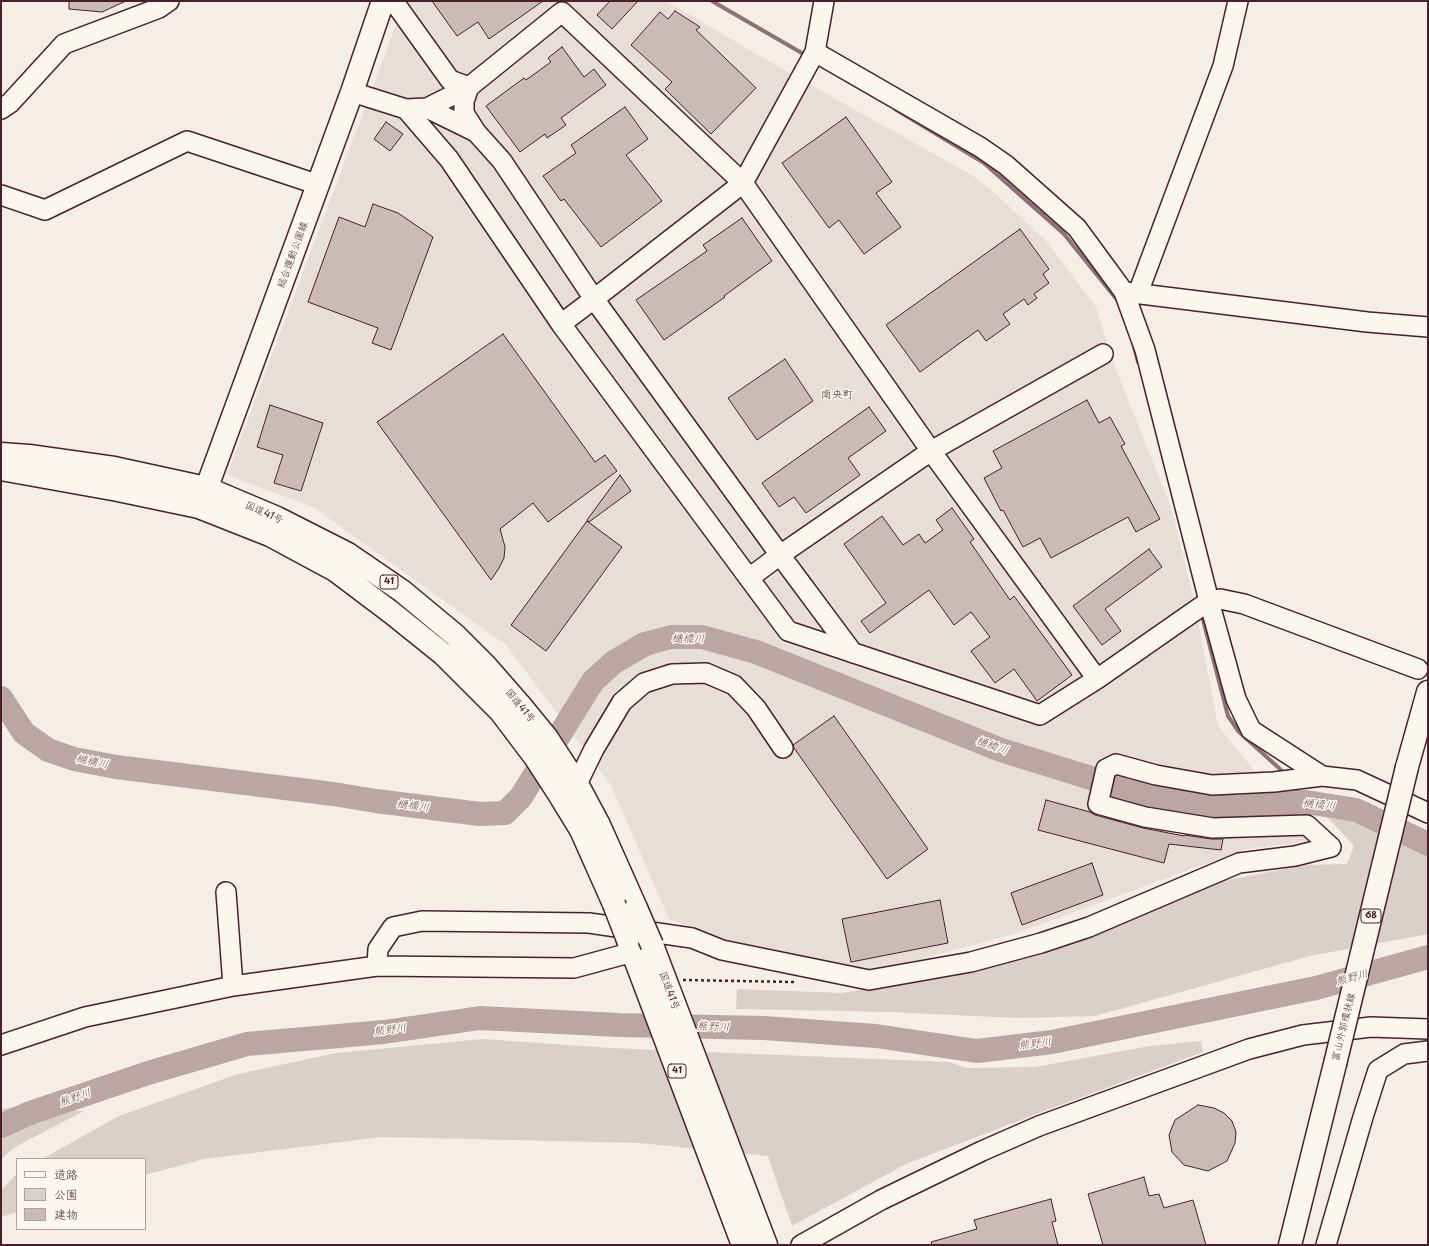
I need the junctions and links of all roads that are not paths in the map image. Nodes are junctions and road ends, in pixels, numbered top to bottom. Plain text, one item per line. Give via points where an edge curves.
1 (169, 1) edge
2 (383, 1) edge
3 (824, 1) edge
4 (1238, 1) edge
5 (815, 52) junction
6 (469, 87) junction
7 (352, 92) junction
8 (427, 108) junction
9 (1, 109) edge
10 (406, 110) junction
11 (476, 132) junction
12 (743, 183) junction
13 (318, 185) junction
14 (1, 195) edge
15 (1131, 293) junction
16 (594, 299) junction
17 (561, 324) junction
18 (1428, 327) edge
19 (1103, 354) dead end
20 (931, 451) junction
21 (1, 454) edge
22 (1, 469) edge
23 (203, 498) junction
24 (780, 555) junction
25 (749, 578) junction
26 (1209, 601) junction
27 (853, 653) junction
28 (1418, 669) dead end
29 (1097, 679) junction
30 (1428, 692) edge
31 (783, 748) dead end
32 (1322, 776) junction
33 (577, 784) junction
34 (1428, 813) edge
35 (226, 892) dead end
36 (638, 946) junction
37 (378, 966) junction
38 (233, 986) junction
39 (660, 986) junction
40 (1428, 1029) edge
41 (1, 1045) edge
42 (1428, 1051) edge
43 (743, 1245) edge
44 (766, 1245) edge
45 (801, 1245) edge
46 (1290, 1245) edge
47 (1326, 1245) edge

1 - 9 street via 159,8 64,44 10,103
2 - 6 street via 397,6 450,80
2 - 7 main road, 総合運動公園線
3 - 5 street
4 - 15 street via 1223,66
5 - 12 street
5 - 15 street via 980,147 1006,165 1077,228
6 - 8 street
6 - 11 street via 464,101 464,113
6 - 12 street via 562,12
7 - 10 street
7 - 13 main road, 総合運動公園線
8 - 10 street
8 - 11 street
10 - 17 street via 449,159
11 - 16 street via 502,161
12 - 16 street
12 - 20 street
13 - 14 street via 187,141 45,210
13 - 23 main road, 総合運動公園線
15 - 18 street
15 - 26 street
16 - 17 street
16 - 24 street
17 - 25 street
19 - 20 street
20 - 24 street
20 - 29 street
21 - 23 main road, 国道41号 / 41 via 114,468
22 - 23 main road, 国道41号 / 41 via 118,490
23 - 33 main road, 国道41号 / 41 via 277,518 348,554 402,591 485,664 547,738
23 - 36 main road, 国道41号 / 41, bridge via 335,570 443,654 501,712 535,757 580,830 614,904
24 - 25 street
24 - 27 street
25 - 27 street via 788,631
26 - 28 street via 1220,599 1244,604
26 - 29 street
26 - 32 street via 1236,699 1251,730
27 - 29 street via 1040,714
30 - 46 main road, 富山外郭環状線 / 68, bridge via 1407,767
31 - 33 street via 756,708 734,685 706,672 672,674 644,683 622,702
32 - 34 street via 1356,780
32 - 37 street via 1274,782 1212,785 1156,775 1116,764 1106,769 1098,804 1145,817 1213,828 1308,825 1330,847 1295,856 1239,864 1089,926 1041,943 971,962 869,980 722,950 692,938 589,923 422,921 393,927 378,949
33 - 36 main road, 国道41号 / 41, bridge via 599,825 636,908
35 - 38 street
36 - 37 street via 574,968
36 - 39 main road, 国道41号 / 41
37 - 38 street
38 - 41 street via 85,1017
39 - 43 main road, 国道41号 / 41 via 709,1157
39 - 44 main road, 国道41号 / 41
40 - 45 street via 1371,1027 1303,1035 1249,1049 1039,1126 882,1200
42 - 47 street via 1404,1054 1378,1070

